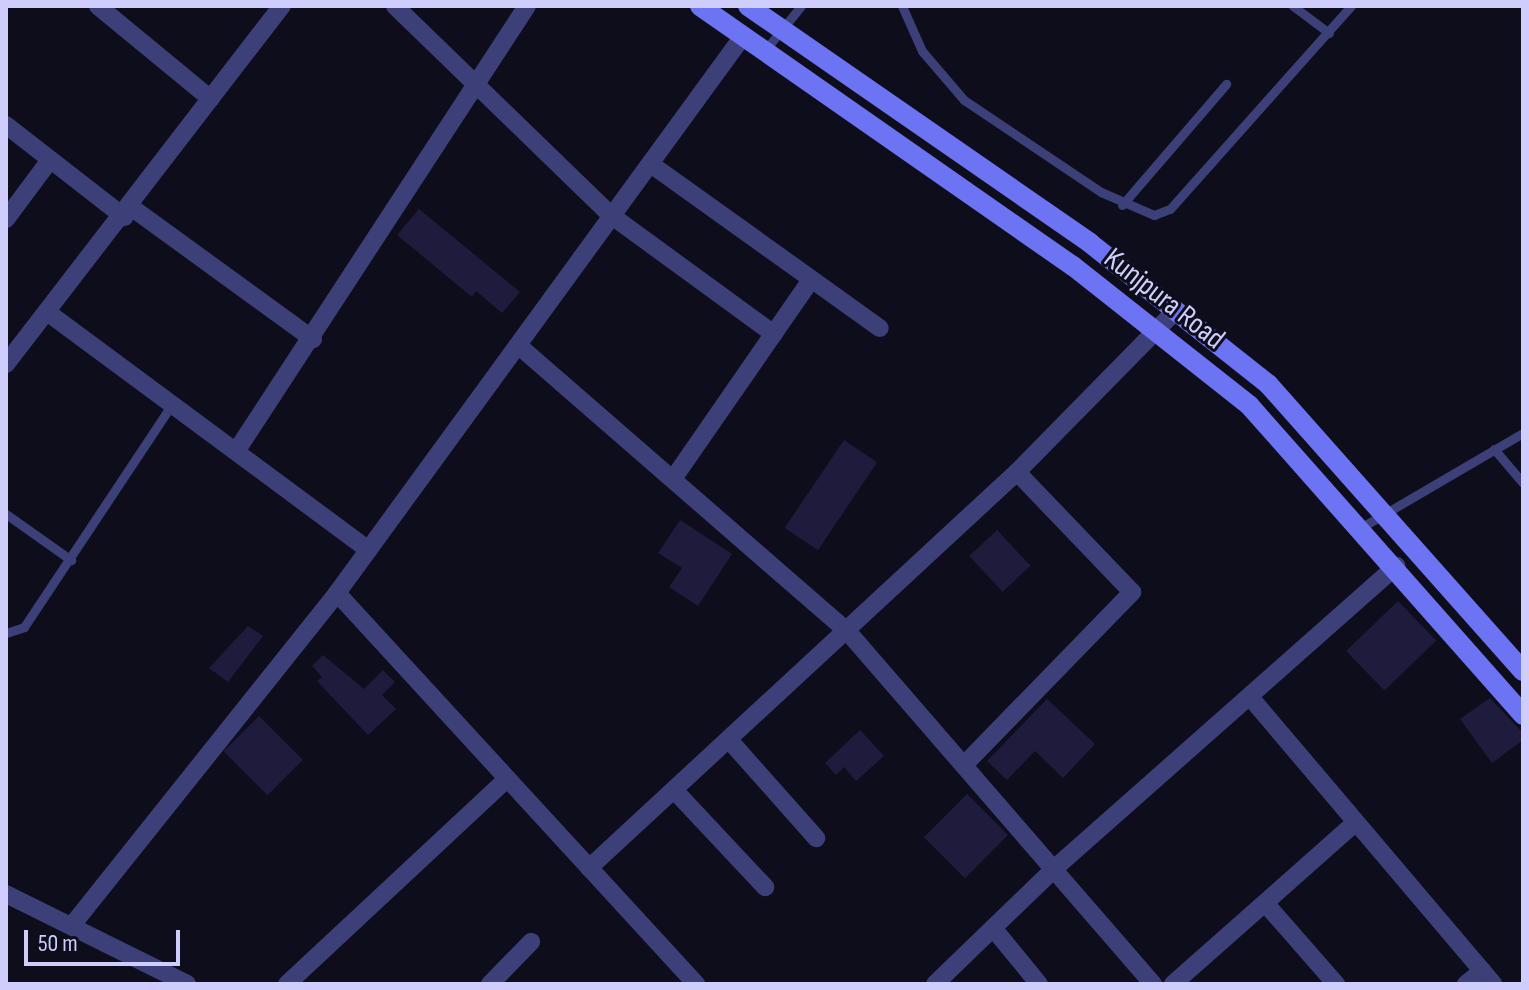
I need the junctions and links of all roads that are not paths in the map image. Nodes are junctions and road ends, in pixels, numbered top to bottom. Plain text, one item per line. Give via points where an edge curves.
1 (98, 6) edge
2 (282, 6) edge
3 (395, 6) edge
4 (527, 6) edge
5 (748, 6) edge
6 (801, 6) edge
7 (902, 6) edge
8 (1293, 6) edge
9 (1351, 6) edge
10 (705, 8) edge
11 (783, 28) junction
12 (1329, 33) junction
13 (743, 36) junction
14 (766, 49) junction
15 (1226, 84) dead end
16 (479, 86) junction
17 (211, 99) junction
18 (6, 125) edge
19 (50, 160) junction
20 (652, 165) junction
21 (1122, 205) junction
22 (128, 212) junction
23 (612, 216) junction
24 (6, 219) edge
25 (811, 280) junction
26 (1176, 310) junction
27 (47, 312) junction
28 (880, 328) dead end
29 (1158, 332) junction
30 (774, 334) junction
31 (313, 339) junction
32 (519, 346) junction
33 (6, 364) edge
34 (172, 404) junction
35 (1523, 433) edge
36 (1494, 449) junction
37 (237, 450) junction
38 (1017, 472) junction
39 (673, 479) junction
40 (1523, 483) edge
41 (1385, 510) junction
42 (6, 514) edge
43 (1362, 527) junction
44 (369, 550) junction
45 (71, 560) junction
46 (1396, 566) junction
47 (337, 593) junction
48 (848, 632) junction
49 (6, 633) edge
50 (1523, 671) edge
51 (1250, 697) junction
52 (1523, 715) edge
53 (730, 741) junction
54 (965, 764) junction
55 (507, 779) junction
56 (675, 791) junction
57 (1356, 822) junction
58 (816, 838) dead end
59 (589, 868) junction
60 (1055, 868) junction
61 (765, 887) dead end
62 (6, 894) edge
63 (1265, 903) junction
64 (73, 924) junction
65 (993, 928) junction
66 (531, 942) dead end
67 (1488, 977) edge
68 (187, 984) edge
69 (287, 984) edge
70 (490, 984) edge
71 (696, 984) edge
72 (935, 984) edge
73 (1039, 984) edge
74 (1153, 984) edge
75 (1173, 984) edge
76 (1336, 984) edge
77 (1466, 984) edge

1 - 17 street
2 - 17 street
3 - 16 street
4 - 16 street
5 - 11 street, Kunjpura Road
6 - 11 lane
7 - 21 lane via 941,80
8 - 12 lane
9 - 12 lane
10 - 13 street, Kunjpura Road
11 - 14 lane
11 - 26 street, Kunjpura Road
12 - 21 lane via 1170,209 1154,215
13 - 14 street, Kunjpura Road
13 - 20 street
14 - 29 street, Kunjpura Road
15 - 21 lane
16 - 23 street
16 - 31 street
17 - 22 street
18 - 19 street
19 - 22 street
19 - 24 street
20 - 23 street
20 - 25 street
22 - 27 street
22 - 31 street
23 - 30 street
23 - 32 street
25 - 28 street
25 - 30 street
26 - 29 street
26 - 41 street, Kunjpura Road via 1268,384
27 - 33 street
27 - 34 street
29 - 38 street
29 - 43 street, Kunjpura Road via 1249,405
30 - 39 street
31 - 37 street
32 - 39 street
32 - 44 street
34 - 37 street
34 - 45 lane
35 - 36 lane
36 - 40 lane
36 - 41 lane
37 - 44 street
38 - 48 street
38 - 54 street via 1132,592
39 - 48 street
41 - 43 lane
41 - 50 street, Kunjpura Road
42 - 45 lane
43 - 46 street, Kunjpura Road
44 - 47 street
45 - 49 lane via 24,627
46 - 51 street
46 - 52 street, Kunjpura Road
47 - 55 street
47 - 64 street
48 - 53 street
48 - 54 street
51 - 57 street
51 - 60 street
53 - 56 street
53 - 58 street
54 - 60 street
55 - 59 street
55 - 69 street
56 - 59 street
56 - 61 street
57 - 63 street
57 - 67 street
59 - 71 street
60 - 65 street
60 - 74 street
62 - 64 street
63 - 75 street
63 - 76 street
64 - 68 street
65 - 72 street
65 - 73 street
66 - 70 street
67 - 77 street

